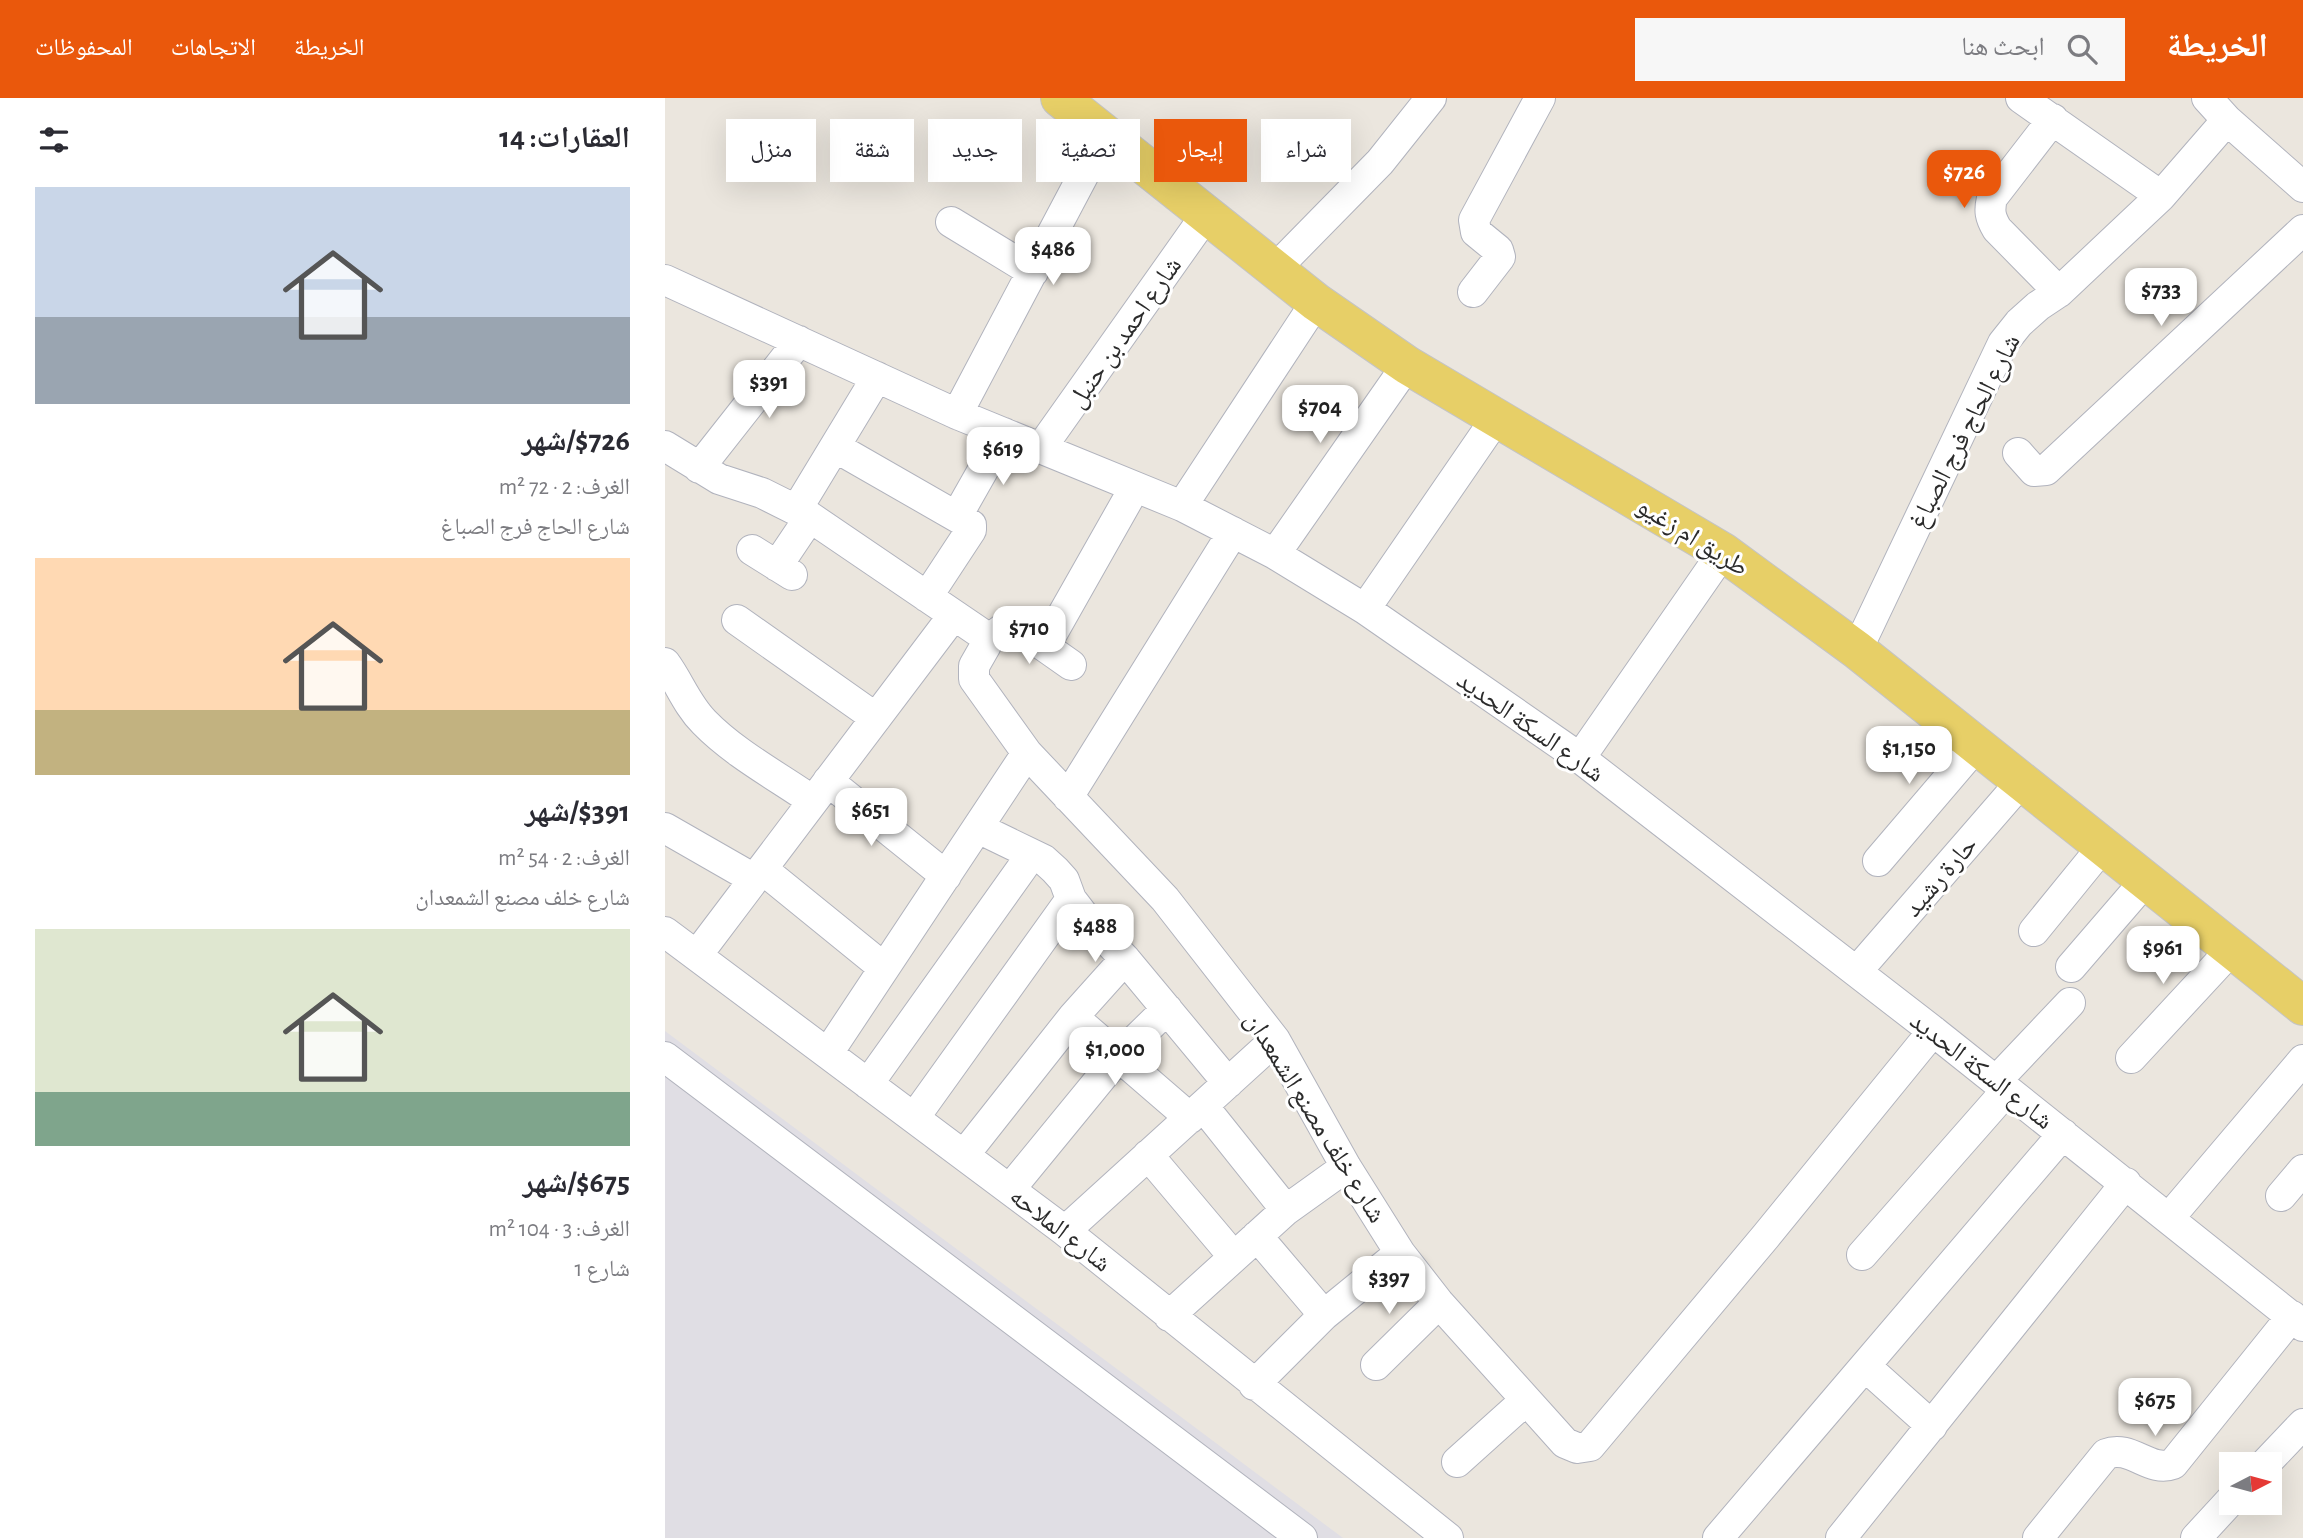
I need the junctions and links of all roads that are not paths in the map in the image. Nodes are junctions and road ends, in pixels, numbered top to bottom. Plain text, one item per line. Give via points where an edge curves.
1 (1060, 98) edge
2 (1431, 98) edge
3 (1540, 98) edge
4 (2021, 98) edge
5 (2207, 98) edge
6 (1084, 119) edge
7 (2053, 119) junction
8 (2227, 120) junction
9 (1140, 164) edge
10 (1080, 182) edge
11 (2303, 187) edge
12 (2161, 196) junction
13 (1206, 215) junction
14 (951, 222) dead end
15 (2303, 230) edge
16 (1275, 270) junction
17 (1033, 272) junction
18 (665, 280) edge
19 (1473, 292) dead end
20 (2059, 292) junction
21 (1316, 302) junction
22 (799, 341) junction
23 (1407, 365) junction
24 (877, 377) junction
25 (957, 414) junction
26 (1497, 416) junction
27 (1004, 433) junction
28 (665, 446) edge
29 (835, 447) junction
30 (1041, 448) junction
31 (2018, 453) dead end
32 (699, 468) junction
33 (1135, 487) junction
34 (1182, 506) junction
35 (803, 513) junction
36 (957, 516) junction
37 (1233, 532) junction
38 (1723, 552) junction
39 (1275, 554) junction
40 (774, 564) dead end
41 (927, 597) junction
42 (1365, 609) junction
43 (953, 615) junction
44 (737, 620) dead end
45 (986, 641) junction
46 (1045, 646) junction
47 (1857, 650) junction
48 (665, 663) edge
49 (1071, 665) dead end
50 (876, 718) junction
51 (1977, 745) junction
52 (1027, 752) junction
53 (1580, 758) junction
54 (2022, 781) junction
55 (820, 791) junction
56 (1068, 797) junction
57 (665, 828) edge
58 (978, 828) junction
59 (2104, 845) junction
60 (1032, 854) junction
61 (1878, 861) dead end
62 (758, 874) junction
63 (946, 876) junction
64 (2146, 880) junction
65 (1071, 899) junction
66 (2034, 931) dead end
67 (665, 932) edge
68 (2232, 949) junction
69 (697, 955) junction
70 (1125, 959) junction
71 (2071, 967) dead end
72 (884, 968) junction
73 (1857, 971) junction
74 (2070, 1003) dead end
75 (2303, 1006) edge
76 (1167, 1009) junction
77 (1073, 1017) junction
78 (1933, 1031) junction
79 (1275, 1040) junction
80 (828, 1054) junction
81 (1119, 1056) junction
82 (665, 1057) edge
83 (2131, 1058) dead end
84 (2303, 1060) edge
85 (1228, 1083) junction
86 (868, 1084) junction
87 (2002, 1085) junction
88 (1196, 1112) junction
89 (914, 1118) junction
90 (2063, 1134) junction
91 (964, 1154) junction
92 (1148, 1155) junction
93 (1346, 1167) junction
94 (2303, 1170) edge
95 (2126, 1184) junction
96 (1010, 1189) junction
97 (2281, 1196) dead end
98 (1286, 1210) junction
99 (2169, 1218) junction
100 (1065, 1231) junction
101 (1257, 1236) junction
102 (1400, 1253) junction
103 (1863, 1255) dead end
104 (1234, 1257) junction
105 (1439, 1303) junction
106 (1324, 1315) junction
107 (1169, 1316) junction
108 (2297, 1321) edge
109 (1376, 1365) dead end
110 (1865, 1366) junction
111 (1254, 1385) junction
112 (1526, 1399) junction
113 (2303, 1424) edge
114 (1932, 1426) junction
115 (2277, 1452) edge
116 (1457, 1462) dead end
117 (2219, 1513) edge
118 (1302, 1538) edge
119 (1447, 1538) edge
120 (1718, 1538) edge
121 (1841, 1538) edge
122 (2038, 1538) edge
123 (2196, 1538) edge

1 - 6 main road, طريق ام زغيو
2 - 16 street via 1380,162
3 - 19 street via 1474,219 1476,232 1500,257
4 - 7 street
5 - 8 street
7 - 12 street
7 - 20 street via 1992,198 1989,209 1997,229
8 - 11 street
8 - 12 street, شارع الحاج فرج الصباغ
9 - 13 main road, طريق ام زغيو
10 - 17 street
12 - 20 street, شارع الحاج فرج الصباغ
13 - 16 main road, طريق ام زغيو
13 - 30 street, شارع احمد بن حنبل
14 - 17 street
15 - 31 street via 2046,470 2034,471
16 - 21 main road, طريق ام زغيو
17 - 25 street
18 - 22 street, شارع السكة الحديد
20 - 47 street, شارع الحاج فرج الصباغ via 2019,323 2003,343
21 - 23 main road, طريق ام زغيو
21 - 34 street
22 - 24 street, شارع السكة الحديد
22 - 32 street
23 - 26 main road, طريق ام زغيو
23 - 39 street
24 - 25 street, شارع السكة الحديد
24 - 29 street
25 - 27 street, شارع السكة الحديد
26 - 38 main road, طريق ام زغيو
26 - 42 street
27 - 30 street, شارع السكة الحديد
27 - 36 street
28 - 32 street
29 - 35 street
29 - 36 street
30 - 33 street, شارع السكة الحديد
32 - 35 street
33 - 34 street, شارع السكة الحديد
33 - 46 street
34 - 37 street, شارع السكة الحديد
35 - 40 street
35 - 41 street
36 - 41 street via 969,523 971,530
37 - 39 street, شارع السكة الحديد
37 - 56 street
38 - 47 main road, طريق ام زغيو
38 - 53 street
39 - 42 street, شارع السكة الحديد
41 - 43 street
42 - 53 street, شارع السكة الحديد
43 - 45 street
43 - 50 street
44 - 50 street
45 - 46 street via 1013,625
45 - 52 street, شارع خلف مصنع الشمعدان via 974,666 974,678
46 - 49 street
47 - 51 main road, طريق ام زغيو
48 - 55 street via 690,706 716,733
50 - 55 street
51 - 54 main road, طريق ام زغيو
51 - 61 street
52 - 56 street, شارع خلف مصنع الشمعدان
52 - 58 street
53 - 73 street, شارع السكة الحديد
54 - 59 main road, طريق ام زغيو
54 - 73 street, حارة رشيد
55 - 62 street
55 - 63 street
56 - 79 street, شارع خلف مصنع الشمعدان via 1165,899
57 - 62 street
58 - 60 street
58 - 63 street
59 - 64 main road, طريق ام زغيو
59 - 66 street
60 - 65 street via 1064,880
60 - 86 street
62 - 69 street
62 - 72 street
63 - 72 street
64 - 68 main road, طريق ام زغيو
64 - 71 street
65 - 70 street
65 - 89 street
67 - 69 street, شارع الملاحه
68 - 75 main road, طريق ام زغيو
68 - 83 street
69 - 80 street, شارع الملاحه
70 - 76 street
70 - 77 street
72 - 80 street
73 - 78 street, شارع السكة الحديد
74 - 87 street
76 - 81 street
76 - 85 street
77 - 81 street
77 - 91 street
78 - 87 street, شارع السكة الحديد
78 - 112 street, شارع خلف مصنع الشمعدان via 1590,1446 1577,1448 1565,1443
79 - 85 street
79 - 93 street, شارع خلف مصنع الشمعدان
80 - 86 street, شارع الملاحه
81 - 88 street
81 - 96 street
82 - 118 street
84 - 99 street
85 - 88 street
86 - 89 street, شارع الملاحه
87 - 90 street, شارع السكة الحديد
87 - 103 street
88 - 92 street
88 - 98 street
89 - 91 street, شارع الملاحه
90 - 95 street, شارع السكة الحديد
90 - 110 street
91 - 96 street, شارع الملاحه
92 - 100 street
92 - 104 street
93 - 98 street
93 - 102 street, شارع خلف مصنع الشمعدان
94 - 97 street
95 - 99 street, شارع السكة الحديد
95 - 114 street
96 - 100 street, شارع الملاحه
98 - 101 street
99 - 108 street, شارع السكة الحديد
100 - 107 street, شارع الملاحه
101 - 104 street
101 - 106 street
102 - 105 street, شارع خلف مصنع الشمعدان
102 - 106 street
104 - 107 street
105 - 109 street
105 - 112 street, شارع خلف مصنع الشمعدان
106 - 111 street
107 - 111 street, شارع الملاحه
108 - 122 street via 2173,1464 2164,1468 2120,1451 2106,1454
110 - 114 street
110 - 120 street
111 - 119 street, شارع الملاحه
112 - 116 street
113 - 115 street
114 - 121 street
117 - 123 street

